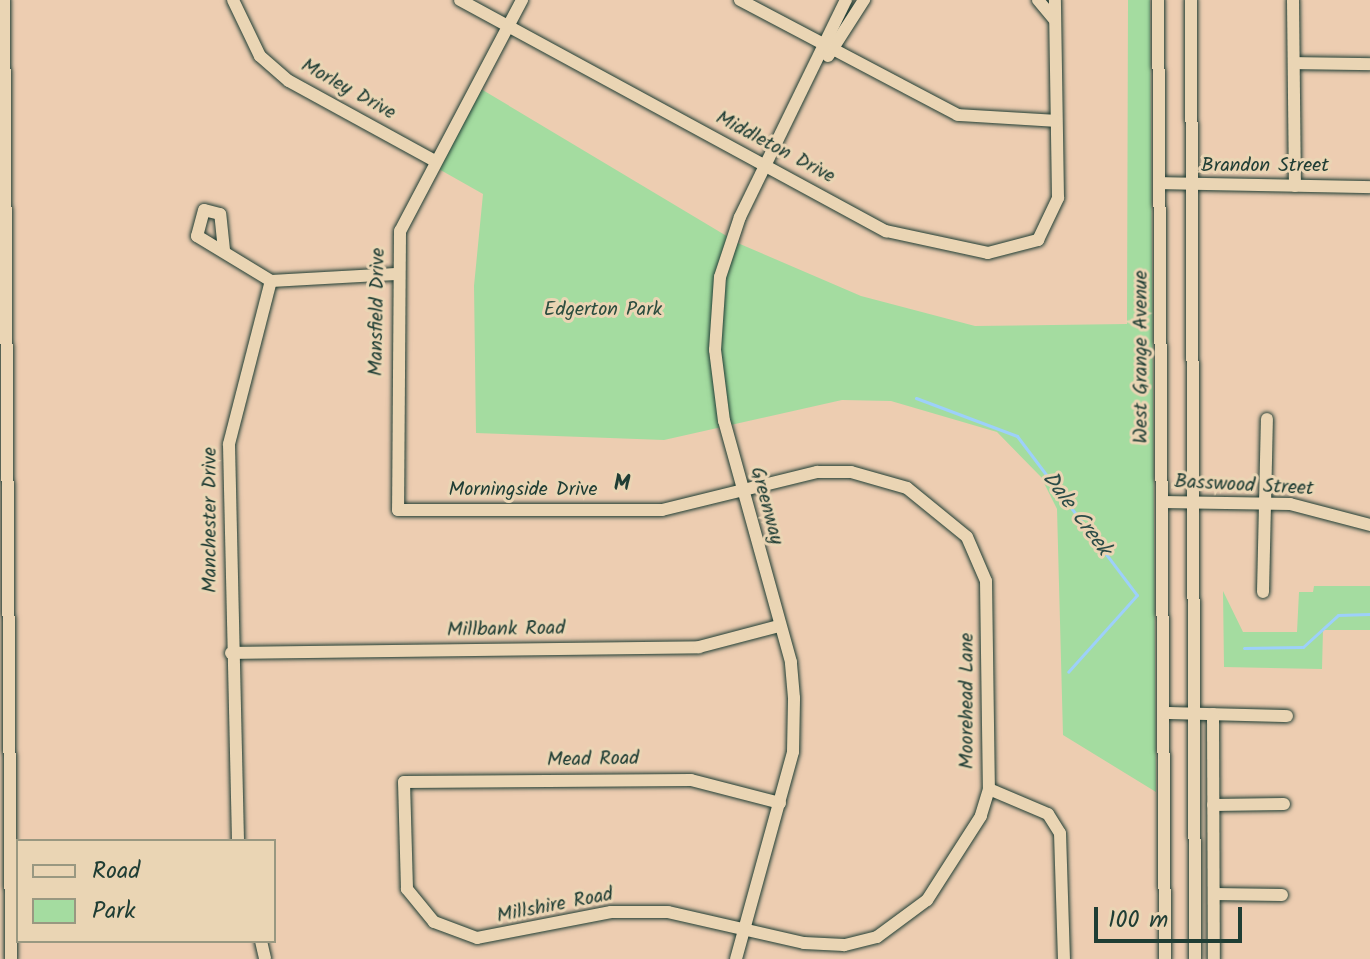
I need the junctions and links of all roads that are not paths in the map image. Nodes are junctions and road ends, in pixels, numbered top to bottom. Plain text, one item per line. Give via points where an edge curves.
1 (4, 0) edge
2 (233, 0) edge
3 (460, 0) edge
4 (522, 0) edge
5 (740, 0) edge
6 (846, 0) edge
7 (864, 0) edge
8 (1038, 0) edge
9 (1055, 0) edge
10 (1158, 0) edge
11 (1293, 0) edge
12 (1191, 1) edge
13 (1055, 20) junction
14 (507, 27) junction
15 (829, 49) junction
16 (1294, 63) junction
17 (1370, 64) edge
18 (1056, 121) junction
19 (433, 160) junction
20 (765, 166) junction
21 (1160, 183) junction
22 (1193, 186) junction
23 (1295, 186) junction
24 (1370, 187) edge
25 (224, 250) dead end
26 (396, 274) junction
27 (271, 281) junction
28 (3, 362) edge
29 (1267, 419) dead end
30 (741, 492) junction
31 (4, 497) edge
32 (1195, 501) junction
33 (1162, 502) junction
34 (1264, 503) junction
35 (398, 510) joint
36 (1370, 525) edge
37 (1263, 592) dead end
38 (779, 626) junction
39 (4, 628) edge
40 (231, 653) junction
41 (1195, 711) junction
42 (1165, 713) junction
43 (1213, 714) junction
44 (1287, 716) dead end
45 (404, 782) joint
46 (989, 789) junction
47 (780, 803) junction
48 (1284, 804) dead end
49 (1213, 805) junction
50 (5, 825) edge
51 (238, 839) edge
52 (1214, 894) junction
53 (1282, 895) dead end
54 (741, 930) junction
55 (11, 959) edge
56 (736, 959) edge
57 (1064, 959) edge
58 (1165, 959) edge
59 (1195, 959) edge
60 (1214, 959) edge

1 - 28 street
2 - 19 street, Morley Drive via 260,56 289,81
3 - 14 street, Middleton Drive
4 - 14 street, Mansfield Drive
5 - 15 street
6 - 15 street, Greenway
7 - 15 street, Greenway
8 - 13 street
9 - 13 street
10 - 21 street, West Grange Avenue
11 - 16 street
12 - 22 street
13 - 18 street
14 - 19 street, Mansfield Drive
14 - 20 street, Middleton Drive
15 - 18 street via 958,115
15 - 20 street, Greenway
16 - 17 street
16 - 23 street
18 - 20 street, Middleton Drive via 1058,198 1038,240 988,253 933,246 886,231
19 - 26 street, Mansfield Drive via 400,231
20 - 30 street, Greenway via 720,277 715,350
21 - 22 street, Brandon Street
21 - 33 street, West Grange Avenue
22 - 23 street, Brandon Street
22 - 32 street
23 - 24 street, Brandon Street
25 - 27 street
26 - 27 street
26 - 35 street, Mansfield Drive
27 - 40 street, Manchester Drive via 229,444
28 - 31 street
29 - 34 street
30 - 35 street, Morningside Drive via 662,510
30 - 38 street, Greenway
30 - 46 street, Moorehead Lane via 793,475 851,472 907,488 967,537 986,581
31 - 39 street
32 - 33 street, Basswood Street
32 - 34 street, Basswood Street
32 - 41 street
33 - 42 street, West Grange Avenue
34 - 36 street, Basswood Street
34 - 37 street
38 - 40 street, Millbank Road via 699,647
38 - 47 street, Greenway via 794,698 793,752
39 - 50 street
40 - 51 street, Manchester Drive
41 - 42 street
41 - 43 street
41 - 59 street
42 - 58 street, West Grange Avenue
43 - 44 street
43 - 49 street
45 - 47 street, Mead Road via 691,780
45 - 54 street, Millshire Road via 407,889 434,922 456,933 504,938 611,912 668,912
46 - 54 street, Moorehead Lane via 981,816 927,900 877,937 804,943
46 - 57 street via 1048,814 1060,833
47 - 54 street, Greenway
48 - 49 street
49 - 52 street
50 - 55 street
52 - 53 street
52 - 60 street
54 - 56 street, Greenway

